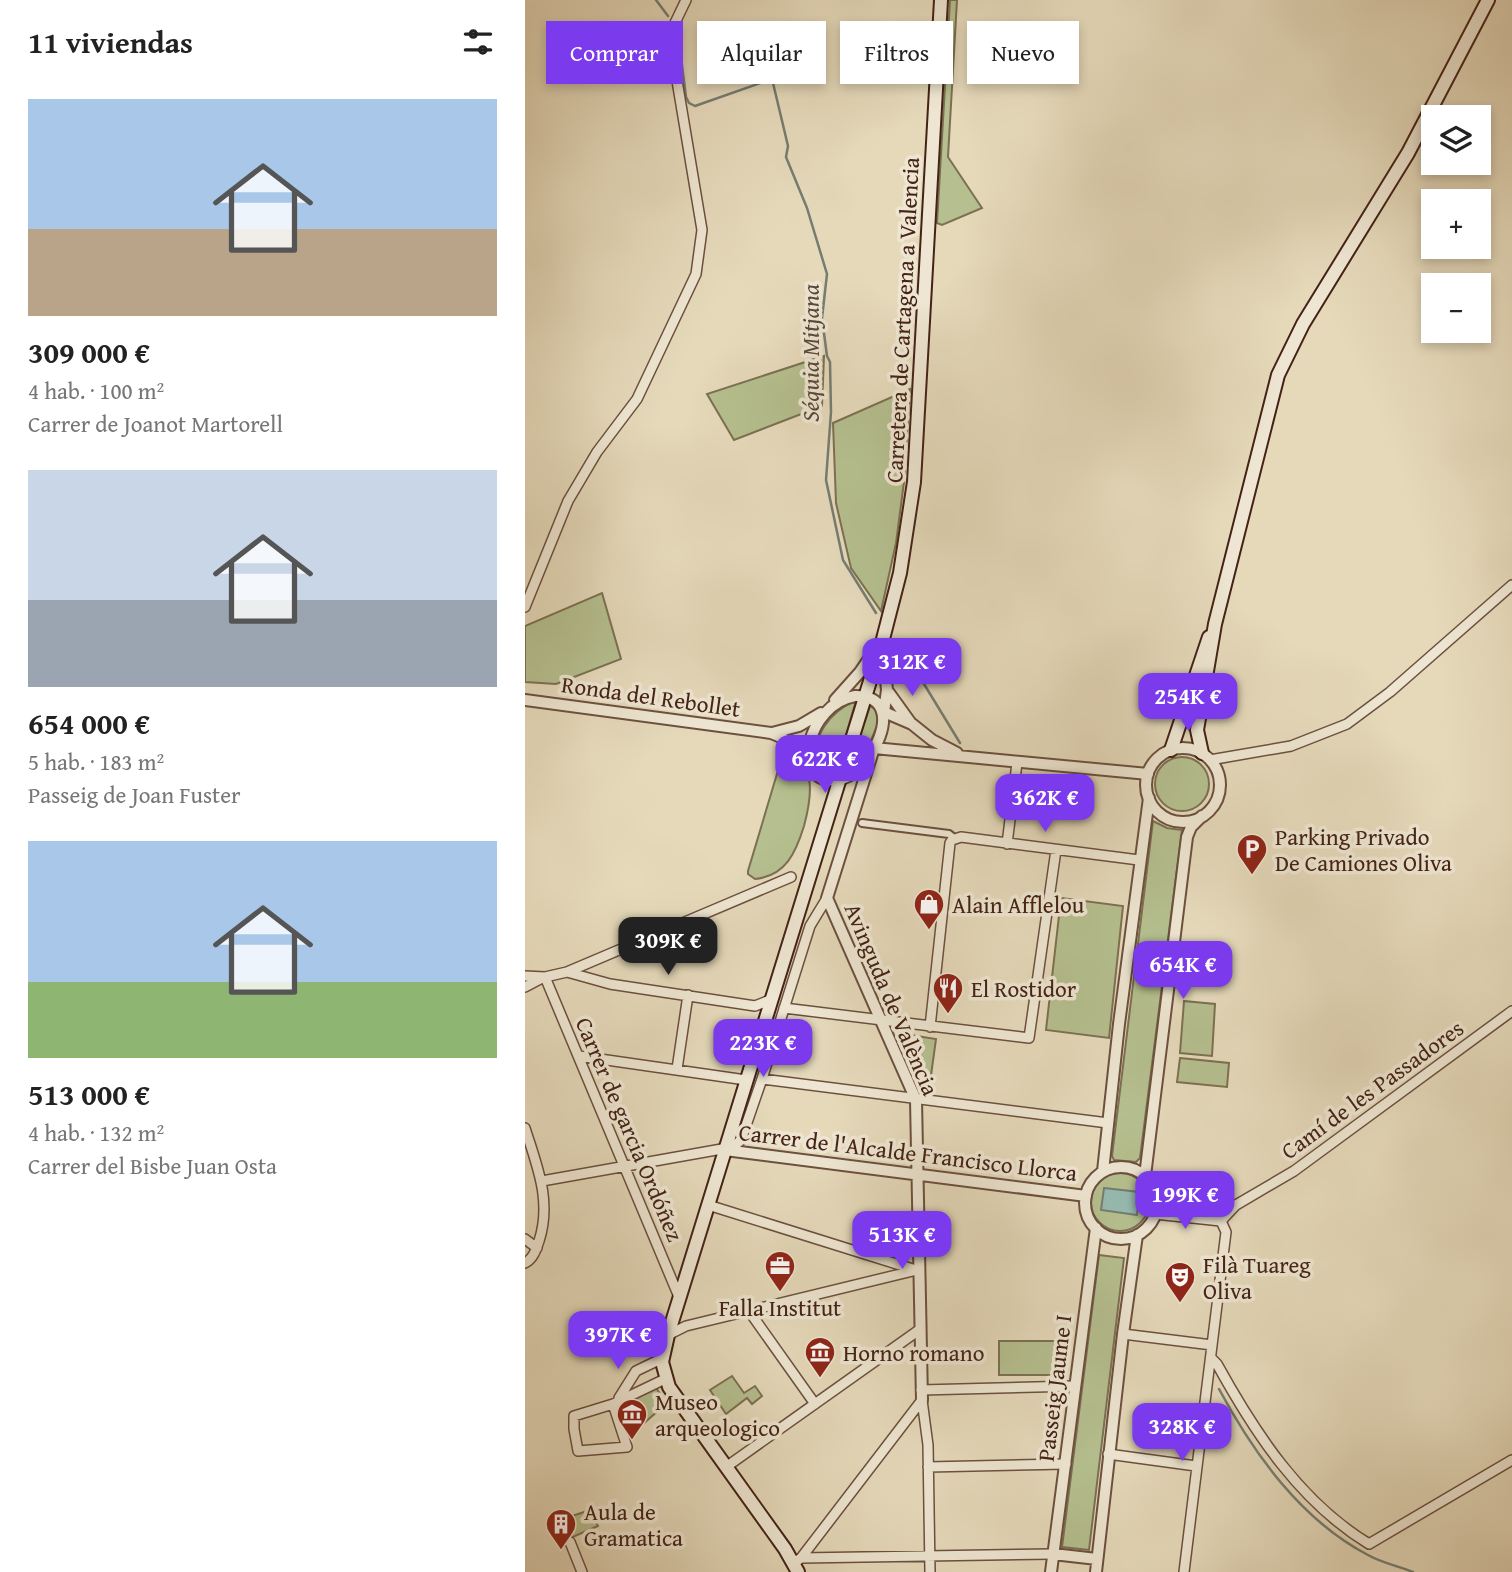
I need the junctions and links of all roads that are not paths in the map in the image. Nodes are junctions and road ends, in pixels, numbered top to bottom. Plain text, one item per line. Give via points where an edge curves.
1 (686, 0) edge
2 (941, 0) edge
3 (1488, 0) edge
4 (1512, 585) edge
5 (525, 607) edge
6 (1215, 624) junction
7 (883, 639) junction
8 (887, 690) junction
9 (865, 696) junction
10 (525, 700) edge
11 (828, 709) junction
12 (884, 712) junction
13 (912, 724) junction
14 (771, 733) junction
15 (874, 748) junction
16 (1171, 750) junction
17 (969, 757) junction
18 (1206, 757) junction
19 (1017, 763) junction
20 (812, 769) junction
21 (1148, 774) junction
22 (839, 780) junction
23 (1149, 798) junction
24 (1202, 817) junction
25 (862, 823) dead end
26 (954, 838) junction
27 (1007, 844) junction
28 (1056, 850) junction
29 (1139, 860) junction
30 (791, 877) dead end
31 (827, 898) junction
32 (567, 972) junction
33 (525, 976) edge
34 (545, 977) junction
35 (525, 987) edge
36 (688, 995) junction
37 (770, 1000) junction
38 (784, 1008) junction
39 (1512, 1011) edge
40 (880, 1020) junction
41 (930, 1027) junction
42 (579, 1056) junction
43 (677, 1069) junction
44 (762, 1079) junction
45 (746, 1080) junction
46 (916, 1100) junction
47 (1108, 1123) junction
48 (525, 1128) edge
49 (732, 1150) junction
50 (624, 1167) junction
51 (1103, 1171) junction
52 (917, 1175) junction
53 (1145, 1176) junction
54 (542, 1181) junction
55 (1086, 1196) junction
56 (708, 1205) junction
57 (1155, 1214) junction
58 (1221, 1221) junction
59 (1096, 1228) junction
60 (1137, 1235) junction
61 (525, 1239) edge
62 (537, 1248) junction
63 (884, 1260) junction
64 (525, 1263) edge
65 (917, 1270) junction
66 (882, 1279) junction
67 (679, 1297) junction
68 (749, 1311) junction
69 (919, 1330) junction
70 (1123, 1334) junction
71 (668, 1335) junction
72 (1212, 1345) junction
73 (663, 1358) junction
74 (1211, 1358) junction
75 (641, 1369) junction
76 (665, 1378) junction
77 (652, 1384) junction
78 (1075, 1386) junction
79 (921, 1395) junction
80 (616, 1401) junction
81 (815, 1404) junction
82 (1108, 1454) junction
83 (1512, 1460) edge
84 (1066, 1464) junction
85 (1196, 1466) junction
86 (726, 1467) junction
87 (929, 1467) junction
88 (570, 1542) dead end
89 (1053, 1554) junction
90 (929, 1556) junction
91 (1097, 1559) junction
92 (797, 1564) edge
93 (582, 1572) edge
94 (930, 1572) edge
95 (1053, 1572) edge
96 (1095, 1572) edge
97 (1184, 1572) edge

1 - 5 street via 673,27 671,45 702,230 696,274 636,399 568,501
2 - 7 main road, Carretera de Cartagena a Valencia via 914,482 900,573
3 - 6 main road via 1408,153 1281,367
4 - 18 street via 1390,692 1347,723 1291,746
6 - 16 main road
6 - 18 main road via 1197,730
7 - 8 street, Avinguda de València
7 - 9 main road, Carretera de Cartagena a Valencia
7 - 11 street
8 - 12 street, Avinguda de València
8 - 13 street
9 - 11 street via 847,697
9 - 12 street via 877,701
9 - 22 main road, Carretera de Cartagena a Valencia
10 - 14 street, Ronda del Rebollet
11 - 14 street, Ronda del Rebollet via 799,726
11 - 20 street via 811,733 808,752
12 - 13 street
12 - 15 street, Avinguda de València
13 - 17 street via 947,749
14 - 20 street, Ronda del Rebollet via 800,750
15 - 17 street
15 - 22 street via 855,772
15 - 31 street, Avinguda de València
16 - 18 street via 1182,748
16 - 21 street via 1161,755
17 - 19 street
18 - 24 street via 1220,779 1220,790
19 - 21 street
19 - 27 street
20 - 22 street via 825,779
21 - 23 street
22 - 37 main road, Carretera de Cartagena a Valencia
23 - 24 street via 1171,820
23 - 29 street
24 - 53 street via 1187,837
25 - 26 street
26 - 27 street
26 - 41 street
27 - 28 street
28 - 29 street
28 - 41 street via 1029,1038
29 - 47 street
30 - 32 street
31 - 38 street via 810,926
31 - 40 street, Avinguda de València
32 - 34 street
32 - 36 street via 610,984
33 - 34 street
34 - 35 street
34 - 42 street, Carrer de garcia Ordóñez
36 - 37 street via 755,1006
36 - 43 street
37 - 45 main road, Carretera de Cartagena a Valencia
38 - 40 street
38 - 44 street
39 - 58 street, Camí de les Passadores via 1294,1171 1236,1205
40 - 41 street
40 - 46 street, Avinguda de València
42 - 43 street
42 - 50 street, Carrer de garcia Ordóñez
43 - 45 street
44 - 46 street
44 - 49 street via 741,1140
45 - 49 main road, Carretera de Cartagena a Valencia
46 - 47 street
46 - 52 street, Avinguda de València
47 - 51 street
48 - 54 street
49 - 50 street
49 - 52 street, Carrer de l'Alcalde Francisco Llorca
49 - 56 main road, Carretera de Cartagena a Valencia
50 - 54 street
50 - 67 street, Carrer de garcia Ordóñez
51 - 53 street via 1121,1167
51 - 55 street
52 - 55 street, Carrer de l'Alcalde Francisco Llorca
52 - 65 street, Avinguda de València
53 - 57 street via 1156,1193
54 - 62 street via 544,1215
55 - 59 street via 1088,1217
56 - 63 street
56 - 67 main road, Carretera de Cartagena a Valencia
57 - 58 street
57 - 60 street
58 - 72 street via 1226,1232
59 - 60 street via 1117,1238
59 - 78 street, Passeig Jaume I
60 - 70 street
61 - 62 street
62 - 64 street
63 - 65 street
63 - 66 street via 887,1270
65 - 66 street
65 - 69 street, Avinguda de València
66 - 68 street
67 - 71 main road, Carretera de Cartagena a Valencia
68 - 71 street via 686,1326
68 - 81 street
69 - 79 street, Avinguda de València
69 - 81 street
70 - 72 street
70 - 82 street
71 - 73 main road, Carretera de Cartagena a Valencia
72 - 74 street
73 - 75 street
73 - 76 main road, Carretera de Cartagena a Valencia
74 - 83 street via 1288,1473 1335,1522 1369,1544
74 - 85 street
75 - 77 street
75 - 80 street
76 - 77 street
76 - 86 main road
77 - 80 street
78 - 79 street
78 - 84 street, Passeig Jaume I
79 - 87 street
79 - 92 street
80 - 80 street via 627,1447 578,1451 574,1416
81 - 86 street
82 - 85 street
82 - 91 street
84 - 87 street
84 - 89 street, Passeig Jaume I
85 - 97 street
86 - 92 main road
87 - 90 street
88 - 93 street
89 - 90 street
89 - 91 street
89 - 95 street, Passeig Jaume I
90 - 92 street
90 - 94 street
91 - 96 street

